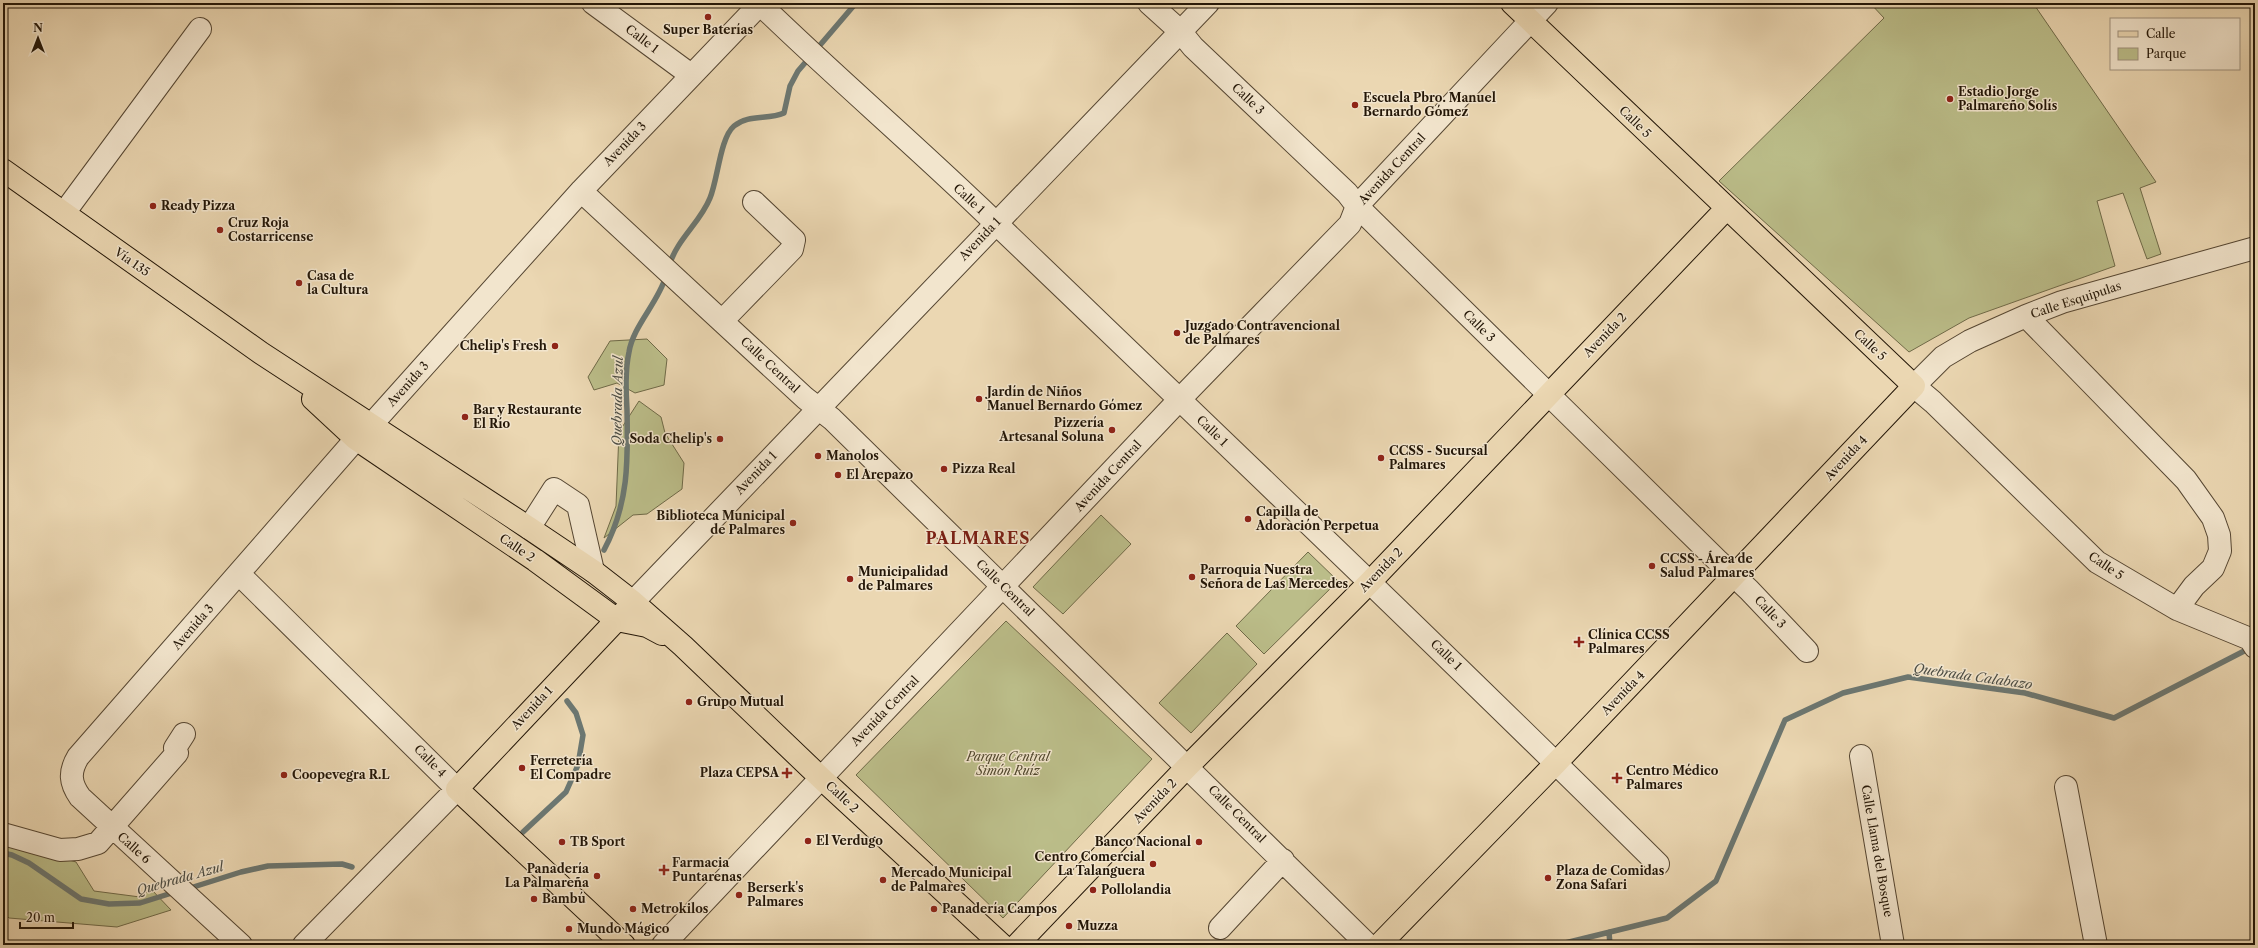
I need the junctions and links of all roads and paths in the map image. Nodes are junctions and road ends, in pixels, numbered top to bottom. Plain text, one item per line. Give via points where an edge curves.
1 (593, 3) edge
2 (760, 3) edge
3 (1150, 3) edge
4 (1208, 3) edge
5 (1512, 3) edge
6 (1547, 3) edge
7 (1530, 20) junction
8 (200, 29) dead end
9 (1180, 30) junction
10 (690, 76) junction
11 (3, 170) edge
12 (581, 191) junction
13 (754, 202) dead end
14 (1357, 206) junction
15 (1726, 209) junction
16 (64, 213) junction
17 (995, 223) junction
18 (2255, 248) edge
19 (2026, 316) junction
20 (723, 320) junction
21 (261, 353) junction
22 (1914, 386) junction
23 (1548, 395) junction
24 (1180, 399) junction
25 (819, 408) junction
26 (372, 424) junction
27 (356, 439) junction
28 (530, 528) junction
29 (593, 571) junction
30 (239, 574) junction
31 (1734, 576) junction
32 (1370, 582) junction
33 (1004, 587) junction
34 (633, 602) junction
35 (2177, 609) junction
36 (617, 620) junction
37 (2253, 643) edge
38 (683, 646) junction
39 (1807, 651) dead end
40 (184, 734) dead end
41 (1861, 756) dead end
42 (1556, 763) junction
43 (1188, 766) junction
44 (70, 777) joint
45 (821, 778) junction
46 (2066, 787) dead end
47 (457, 789) junction
48 (113, 828) junction
49 (3, 834) edge
50 (1283, 860) junction
51 (1658, 864) dead end
52 (1220, 928) dead end
53 (241, 945) edge
54 (304, 945) edge
55 (624, 945) edge
56 (663, 945) edge
57 (1002, 945) edge
58 (1017, 945) edge
59 (1368, 945) edge
60 (1379, 945) edge
61 (1893, 945) edge
62 (2096, 945) edge

1 - 10 street, Calle 1
2 - 10 street, Avenida 3
2 - 17 street, Calle 1 via 826,68
3 - 9 street, Calle 3
4 - 9 street, Avenida 1
5 - 7 main road, Calle 5
6 - 7 street, Avenida Central
7 - 14 street, Avenida Central
7 - 15 main road, Calle 5
8 - 16 street
9 - 14 street, Calle 3 via 1193,47 1347,193
9 - 17 street, Avenida 1
10 - 12 street, Avenida 3
11 - 16 main road, Vía 135
12 - 20 street, Calle Central
12 - 26 street, Avenida 3
13 - 20 street via 794,240 794,244
14 - 23 street, Calle 3
14 - 24 street, Avenida Central via 1350,224
15 - 22 main road, Calle 5
15 - 23 main road, Avenida 2
16 - 21 main road, Vía 135
17 - 24 street, Calle 1
17 - 25 street, Avenida 1
18 - 19 street, Calle Esquipulas via 2062,302
19 - 22 street, Calle Esquipulas via 1970,340 1943,357
19 - 35 street via 2186,480 2213,518 2219,535 2220,551 2213,568 2194,586
20 - 25 street, Calle Central via 805,398
21 - 26 main road, Vía 135
21 - 27 main road, Vía 135
22 - 31 main road, Avenida 4
22 - 35 street, Calle 5 via 2097,562
23 - 31 street, Calle 3
23 - 32 main road, Avenida 2
24 - 32 street, Calle 1
24 - 33 street, Avenida Central
25 - 33 street, Calle Central
25 - 34 street, Avenida 1
26 - 27 street, Avenida 3
26 - 28 main road, Calle 2
27 - 30 street, Avenida 3
27 - 36 main road, Calle 2 via 535,560
28 - 29 main road, Calle 2
28 - 29 street via 554,489 578,505
29 - 34 main road, Calle 2
30 - 44 street, Avenida 3 via 78,757 72,766
30 - 47 street, Calle 4
31 - 39 street, Calle 3
31 - 42 main road, Avenida 4
32 - 42 street, Calle 1
32 - 43 main road, Avenida 2
33 - 43 street, Calle Central
33 - 45 street, Avenida Central
34 - 36 main road, Avenida 1
34 - 38 main road, Calle 2
35 - 37 street, Calle 5
36 - 38 main road, Calle 2 via 647,626
36 - 47 main road, Avenida 1
38 - 45 main road, Calle 2
40 - 48 street via 175,748 177,753
41 - 61 street, Calle Llama del Bosque
42 - 51 street, Calle 1
42 - 60 main road, Avenida 4
43 - 50 street, Calle Central
43 - 58 main road, Avenida 2
44 - 48 street, Calle 6 via 73,788 80,797
45 - 56 street, Avenida Central
45 - 57 main road, Calle 2
46 - 62 street
47 - 54 street, Avenida 1
47 - 55 main road, Calle 4
48 - 49 street via 98,843 78,849 60,850
48 - 53 street, Calle 6
50 - 52 street
50 - 59 street, Calle Central

